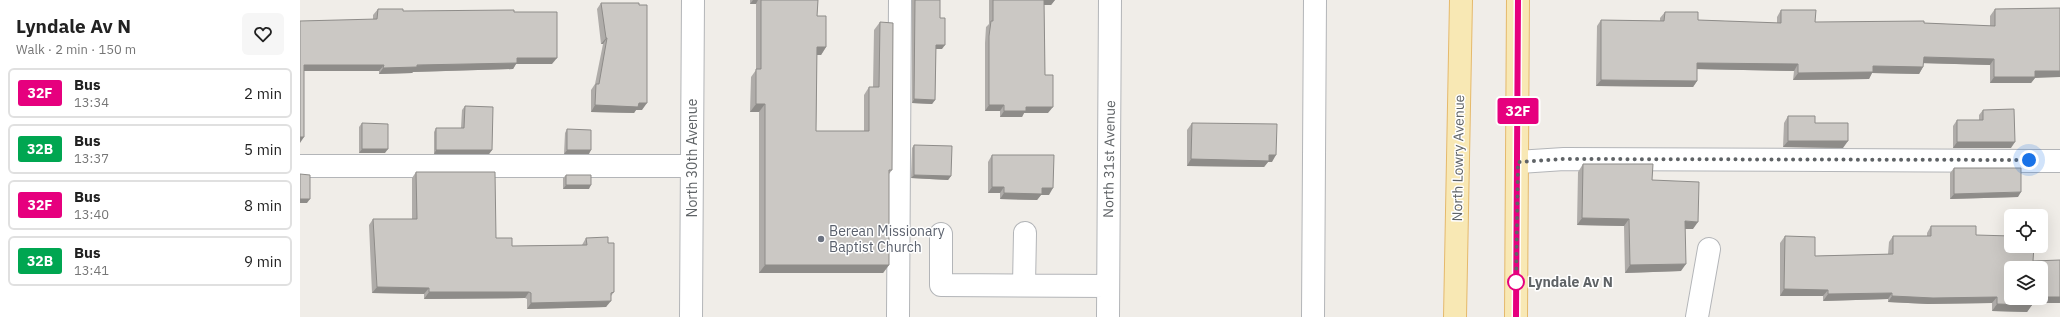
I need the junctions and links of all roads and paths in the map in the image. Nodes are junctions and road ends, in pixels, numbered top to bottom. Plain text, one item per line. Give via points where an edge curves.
1 (693, 0) edge
2 (900, 0) edge
3 (1110, 0) edge
4 (1315, 0) edge
5 (1461, 0) edge
6 (1518, 0) edge
7 (2060, 161) edge
8 (1518, 162) junction
9 (300, 166) edge
10 (691, 166) junction
11 (1025, 233) dead end
12 (941, 234) dead end
13 (1709, 249) dead end
14 (1024, 285) junction
15 (1108, 286) junction
16 (691, 317) edge
17 (898, 317) edge
18 (1108, 317) edge
19 (1313, 317) edge
20 (1455, 317) edge
21 (1516, 317) edge
22 (1697, 317) edge

1 - 10 street, North 30th Avenue
2 - 17 street
3 - 15 street, North 31st Avenue
4 - 19 street
5 - 20 main road, North Lowry Avenue
6 - 8 main road
7 - 8 street via 1564,159
8 - 21 main road
9 - 10 street
10 - 16 street, North 30th Avenue
11 - 14 street
12 - 14 street via 941,285
13 - 22 street
14 - 15 street
15 - 18 street, North 31st Avenue

